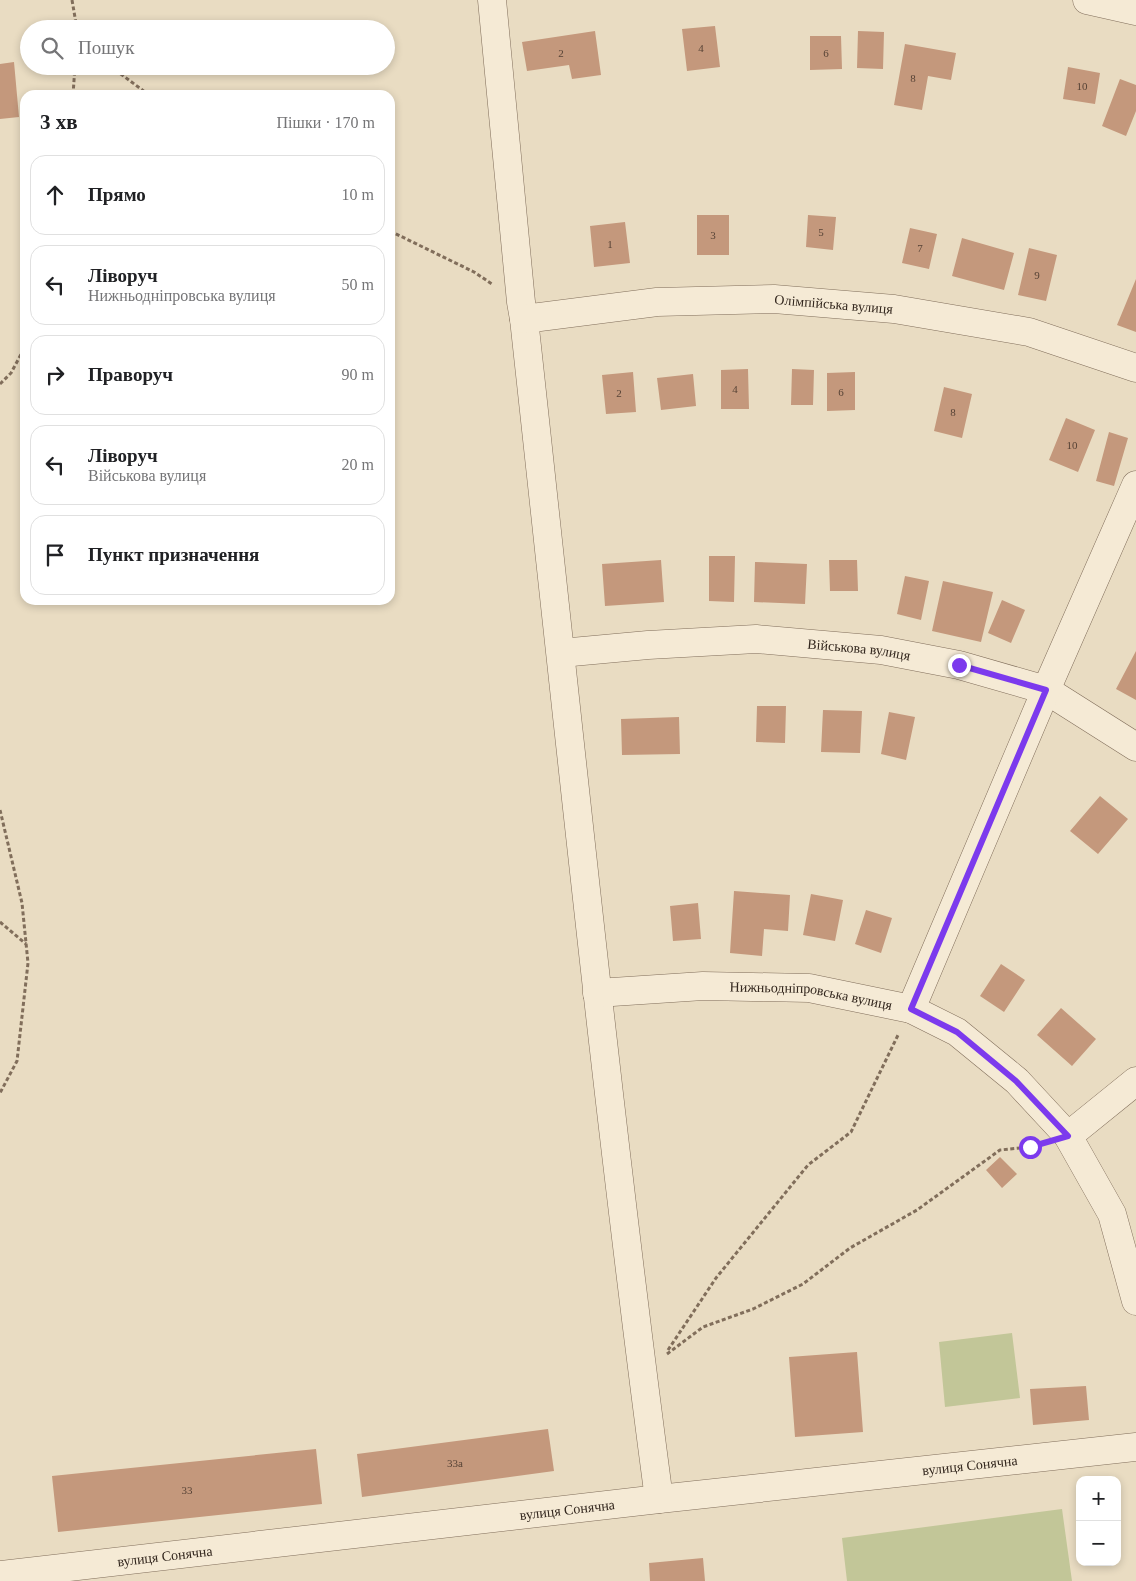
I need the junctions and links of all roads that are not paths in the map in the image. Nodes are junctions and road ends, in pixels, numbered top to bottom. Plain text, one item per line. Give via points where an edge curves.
1 (492, 0) edge
2 (1087, 0) edge
3 (1136, 11) edge
4 (523, 311) junction
5 (1136, 368) edge
6 (1136, 485) edge
7 (561, 653) junction
8 (1046, 690) junction
9 (1136, 748) edge
10 (597, 993) junction
11 (911, 1009) junction
12 (1136, 1081) edge
13 (1068, 1136) junction
14 (1136, 1301) edge
15 (1136, 1447) edge
16 (658, 1499) junction
17 (0, 1575) edge

1 - 4 street
2 - 3 street
4 - 5 street, Олімпійська вулиця via 657,302 774,299 894,308 1028,332
4 - 7 street
6 - 8 street
7 - 8 street, Військова вулиця via 756,639 880,650 959,665
7 - 10 street
8 - 9 street, Військова вулиця
8 - 11 street
10 - 11 street, Нижньодніпровська вулиця via 703,986 809,988
10 - 16 street via 652,1369
11 - 13 street, Нижньодніпровська вулиця via 957,1032 1016,1081
12 - 13 street
13 - 14 street, Нижньодніпровська вулиця via 1112,1214
15 - 16 street, вулиця Сонячна
16 - 17 street, вулиця Сонячна

